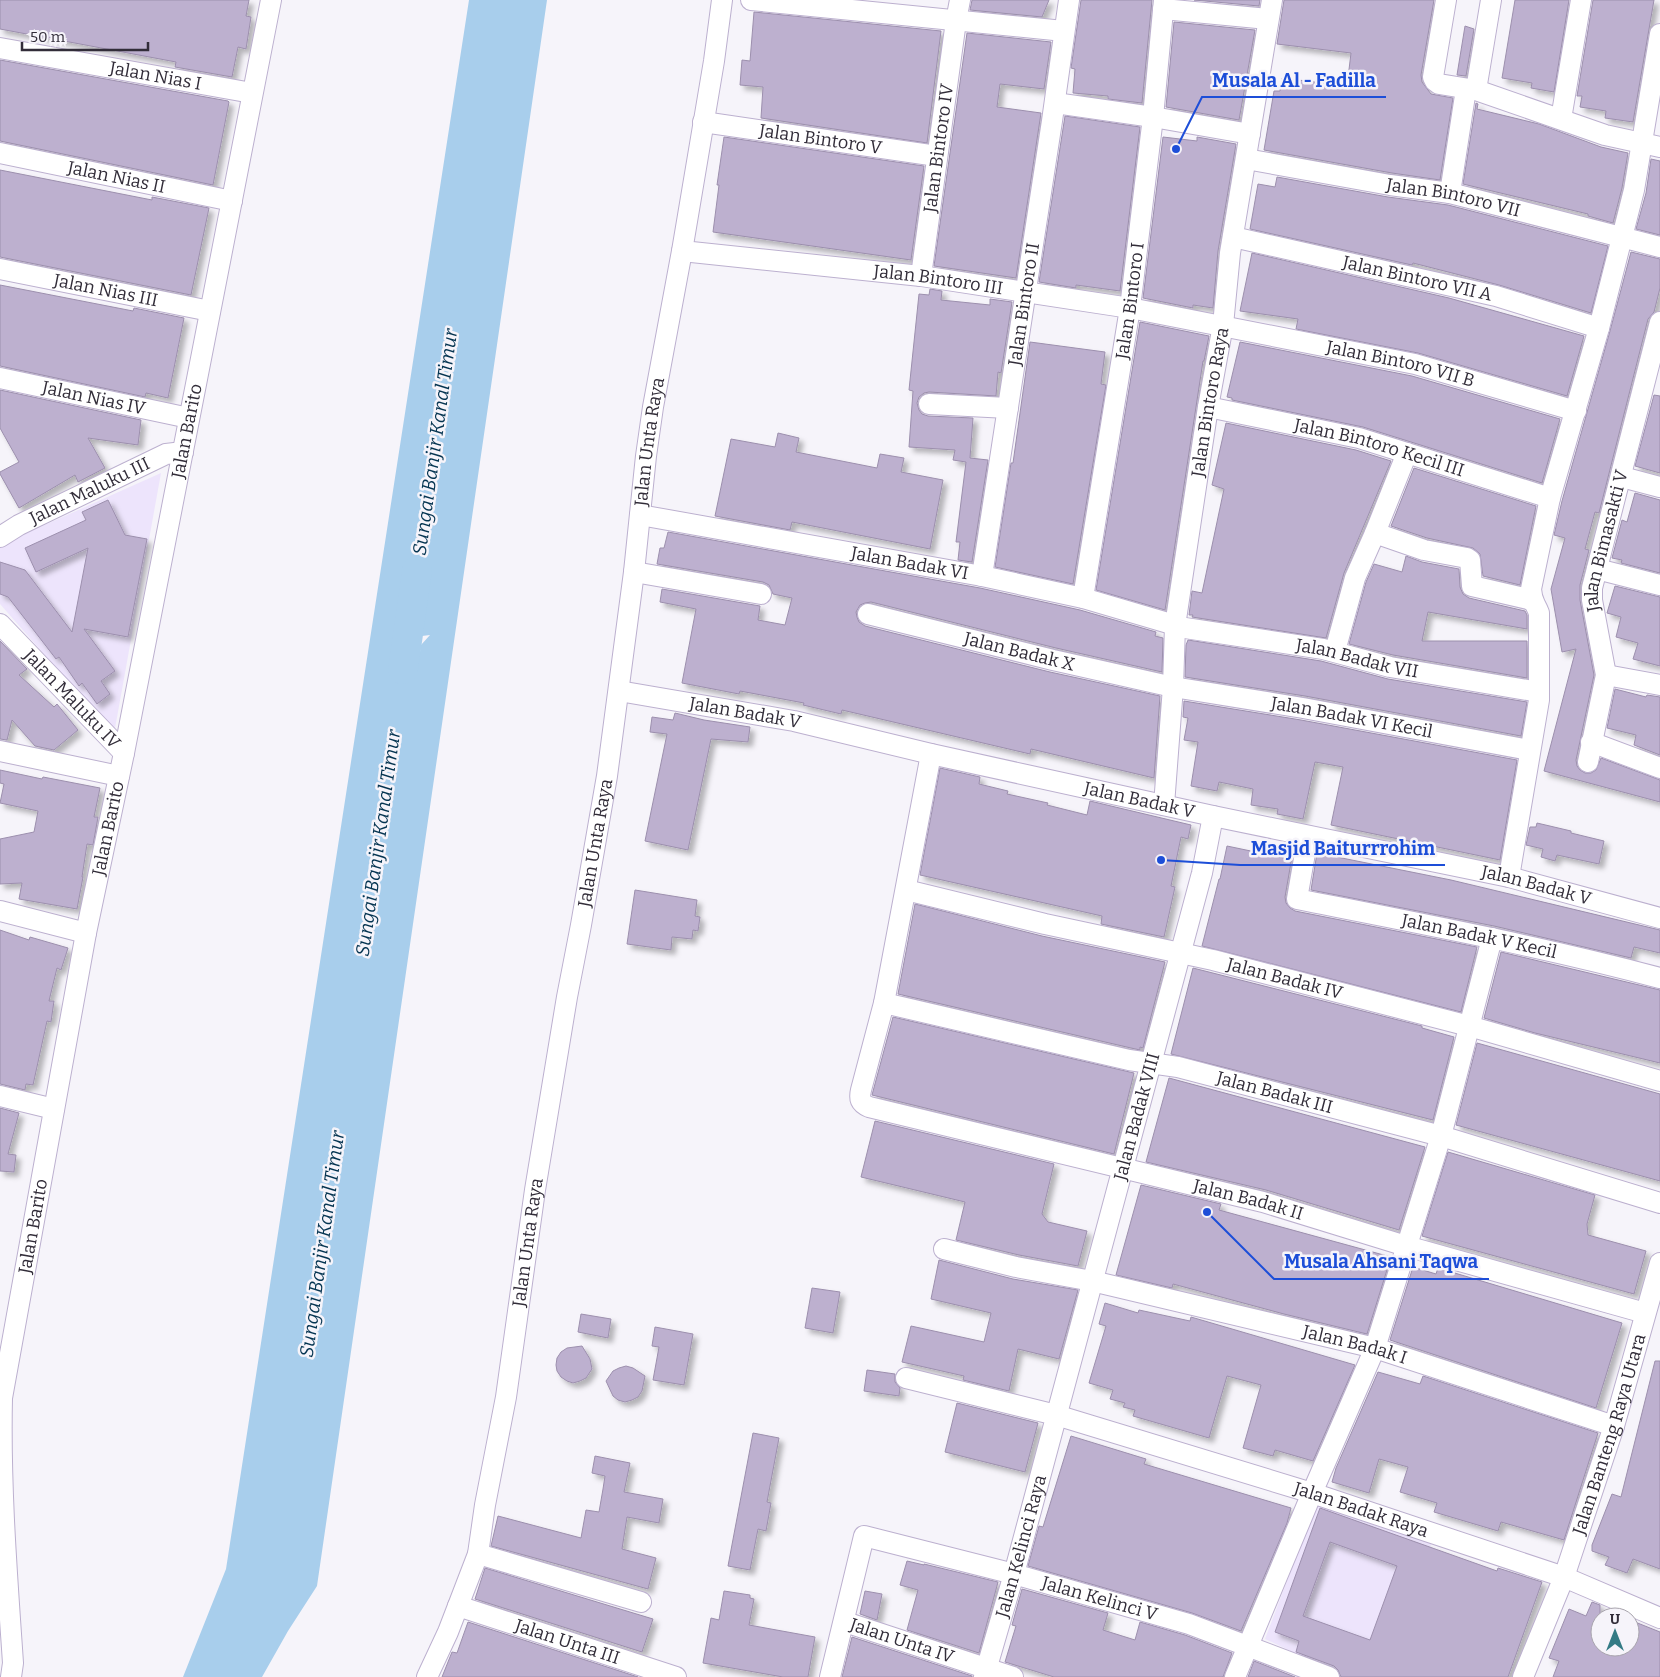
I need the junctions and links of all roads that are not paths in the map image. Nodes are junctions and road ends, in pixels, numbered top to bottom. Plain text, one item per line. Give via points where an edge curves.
1 (271, 0) edge
2 (722, 0) edge
3 (751, 0) edge
4 (960, 0) edge
5 (1069, 0) edge
6 (1446, 0) edge
7 (1491, 0) edge
8 (1581, 0) edge
9 (832, 4) edge
10 (1163, 4) edge
11 (1270, 10) edge
12 (956, 21) junction
13 (1064, 31) junction
14 (1660, 34) edge
15 (0, 48) edge
16 (1471, 90) junction
17 (252, 93) junction
18 (1055, 103) junction
19 (1153, 117) junction
20 (1561, 119) junction
21 (703, 122) junction
22 (1250, 134) junction
23 (1652, 145) edge
24 (0, 153) edge
25 (937, 156) junction
26 (1246, 159) junction
27 (1450, 193) junction
28 (232, 200) junction
29 (1233, 237) junction
30 (1621, 238) junction
31 (1660, 247) edge
32 (682, 251) junction
33 (0, 269) edge
34 (921, 276) junction
35 (1026, 292) junction
36 (1130, 308) junction
37 (210, 311) junction
38 (1660, 322) edge
39 (1223, 325) junction
40 (1599, 328) junction
41 (0, 378) edge
42 (929, 404) dead end
43 (1208, 407) junction
44 (1008, 408) junction
45 (1576, 411) junction
46 (189, 418) junction
47 (183, 452) junction
48 (1407, 453) junction
49 (1622, 476) junction
50 (1660, 487) edge
51 (1550, 498) junction
52 (640, 514) junction
53 (1375, 533) junction
54 (0, 537) edge
55 (1597, 569) junction
56 (634, 572) junction
57 (982, 576) junction
58 (1660, 585) edge
59 (761, 594) dead end
60 (1084, 598) junction
61 (1532, 600) junction
62 (868, 614) dead end
63 (0, 624) edge
64 (1175, 626) junction
65 (1335, 651) junction
66 (1606, 675) junction
67 (1660, 685) edge
68 (1173, 686) junction
69 (618, 691) junction
70 (1540, 692) junction
71 (1592, 742) junction
72 (1529, 750) junction
73 (0, 751) edge
74 (124, 753) junction
75 (932, 754) junction
76 (1588, 762) dead end
77 (1660, 768) edge
78 (119, 776) junction
79 (1164, 804) junction
80 (1213, 816) junction
81 (1308, 836) junction
82 (1509, 877) junction
83 (906, 890) junction
84 (0, 911) edge
85 (1660, 918) edge
86 (86, 934) junction
87 (1492, 938) junction
88 (1180, 953) junction
89 (1660, 978) edge
90 (884, 1003) junction
91 (1469, 1026) junction
92 (1151, 1062) junction
93 (1660, 1081) edge
94 (0, 1096) edge
95 (54, 1109) junction
96 (1441, 1136) junction
97 (1122, 1169) junction
98 (1660, 1203) edge
99 (1406, 1246) junction
100 (944, 1249) dead end
101 (1660, 1263) edge
102 (1092, 1281) junction
103 (1645, 1313) junction
104 (1375, 1348) junction
105 (906, 1378) dead end
106 (1056, 1415) junction
107 (1614, 1426) junction
108 (1312, 1493) junction
109 (864, 1536) joint
110 (478, 1554) junction
111 (3, 1556) edge
112 (1014, 1574) junction
113 (1564, 1577) junction
114 (642, 1602) dead end
115 (458, 1606) junction
116 (1658, 1612) edge
117 (845, 1622) junction
118 (1247, 1646) junction
119 (14, 1672) edge
120 (985, 1673) edge
121 (427, 1677) edge
122 (676, 1677) edge
123 (830, 1677) edge
124 (1013, 1677) edge
125 (1235, 1677) edge
126 (1329, 1677) edge
127 (1523, 1677) edge

1 - 17 street, Jalan Barito
2 - 21 street, Jalan Unta Raya
3 - 9 street
4 - 12 street, Jalan Bintoro IV
5 - 13 street, Jalan Bintoro II
6 - 16 street via 1433,77 1440,84
7 - 16 street
8 - 20 street
9 - 12 street
10 - 11 street
10 - 19 street, Jalan Bintoro I
11 - 22 street, Jalan Bintoro Raya
12 - 13 street
12 - 25 street, Jalan Bintoro IV
13 - 18 street, Jalan Bintoro II
14 - 23 street
15 - 17 street, Jalan Nias I
16 - 20 street
16 - 27 street
17 - 28 street, Jalan Barito
18 - 19 street
18 - 35 street, Jalan Bintoro II
19 - 22 street
19 - 36 street, Jalan Bintoro I
20 - 23 street
21 - 25 street, Jalan Bintoro V
21 - 32 street, Jalan Unta Raya
22 - 26 street, Jalan Bintoro Raya
23 - 30 street via 1634,190
24 - 28 street, Jalan Nias II
25 - 34 street, Jalan Bintoro IV
26 - 27 street, Jalan Bintoro VII
26 - 29 street, Jalan Bintoro Raya
27 - 30 street, Jalan Bintoro VII
28 - 37 street, Jalan Barito
29 - 39 street, Jalan Bintoro Raya
29 - 40 street, Jalan Bintoro VII A via 1496,296
30 - 31 street, Jalan Bintoro VII
30 - 40 street
32 - 34 street, Jalan Bintoro III
32 - 52 street, Jalan Unta Raya via 654,407
33 - 37 street, Jalan Nias III
34 - 35 street, Jalan Bintoro III
35 - 36 street, Jalan Bintoro III
35 - 44 street, Jalan Bintoro II
36 - 39 street, Jalan Bintoro III
36 - 60 street, Jalan Bintoro I
37 - 46 street, Jalan Barito
38 - 49 street, Jalan Bimasakti V
39 - 43 street, Jalan Bintoro Raya
39 - 45 street, Jalan Bintoro VII B via 1415,364
40 - 45 street
41 - 46 street, Jalan Nias IV
42 - 44 street
43 - 48 street, Jalan Bintoro Kecil III via 1359,438
43 - 64 street, Jalan Bintoro Raya
44 - 57 street, Jalan Bintoro II
45 - 51 street
46 - 47 street, Jalan Barito
47 - 54 street, Jalan Maluku III via 166,454
47 - 74 street, Jalan Barito
48 - 51 street, Jalan Bintoro Kecil III
48 - 53 street
49 - 50 street
49 - 55 street, Jalan Bimasakti V
51 - 61 street via 1531,589
52 - 56 street, Jalan Unta Raya
52 - 57 street, Jalan Badak VI
53 - 61 street via 1424,550 1467,558 1470,560 1472,586
53 - 65 street via 1355,578
55 - 58 street
55 - 66 street, Jalan Bimasakti V via 1592,600
56 - 59 street
56 - 69 street, Jalan Unta Raya
57 - 60 street, Jalan Badak VI
60 - 64 street, Jalan Badak VI
61 - 70 street via 1540,613
62 - 68 street, Jalan Badak X
63 - 74 street, Jalan Maluku IV
64 - 65 street, Jalan Badak VII
64 - 68 street, Jalan Bintoro Raya
65 - 70 street, Jalan Badak VII via 1390,667
66 - 67 street
66 - 71 street, Jalan Bimasakti V
68 - 72 street, Jalan Badak VI Kecil
68 - 79 street, Jalan Bintoro Raya
69 - 75 street, Jalan Badak V via 794,721
69 - 110 street, Jalan Unta Raya
70 - 72 street
71 - 76 street, Jalan Bimasakti V
71 - 77 street
72 - 82 street
73 - 78 street
74 - 78 street, Jalan Barito
75 - 79 street, Jalan Badak V
75 - 83 street
78 - 86 street, Jalan Barito
79 - 80 street, Jalan Badak V
80 - 81 street, Jalan Badak V
80 - 88 street, Jalan Badak VIII via 1202,873
81 - 82 street, Jalan Badak V
81 - 87 street, Jalan Badak V Kecil via 1297,898
82 - 85 street, Jalan Badak V
83 - 88 street, Jalan Badak IV
83 - 90 street
84 - 86 street
86 - 95 street, Jalan Barito
87 - 89 street, Jalan Badak V Kecil
87 - 91 street
88 - 91 street, Jalan Badak IV
88 - 92 street, Jalan Badak VIII
90 - 92 street, Jalan Badak III via 1129,1060
90 - 97 street, Jalan Badak II via 861,1090 861,1102 869,1107
91 - 93 street, Jalan Badak IV
91 - 96 street
92 - 96 street, Jalan Badak III
92 - 97 street, Jalan Badak VIII
94 - 95 street
95 - 111 street, Jalan Barito via 2,1398
96 - 98 street, Jalan Badak III
96 - 99 street
97 - 99 street, Jalan Badak II via 1263,1202
97 - 102 street, Jalan Badak VIII
99 - 103 street, Jalan Badak II
99 - 104 street
100 - 102 street, Jalan Badak I
101 - 103 street, Jalan Banteng Raya Utara
102 - 104 street, Jalan Badak I
102 - 106 street, Jalan Badak VIII
103 - 107 street, Jalan Banteng Raya Utara
104 - 107 street, Jalan Badak I
104 - 108 street
105 - 106 street
106 - 108 street, Jalan Badak Raya
106 - 112 street, Jalan Kelinci Raya
107 - 113 street, Jalan Banteng Raya Utara
108 - 113 street, Jalan Badak Raya
108 - 118 street
109 - 112 street, Jalan Kelinci V
109 - 117 street, Jalan Unta IV
110 - 114 street
110 - 115 street, Jalan Unta Raya
111 - 119 street, Jalan Barito
112 - 118 street, Jalan Kelinci V via 1188,1624
112 - 120 street, Jalan Kelinci Raya
113 - 116 street, Jalan Badak Raya
113 - 127 street, Jalan Banteng Raya Utara
115 - 121 street, Jalan Unta Raya
115 - 122 street, Jalan Unta III
117 - 120 street, Jalan Unta IV
117 - 123 street
118 - 125 street
118 - 126 street, Jalan Kelinci V
120 - 124 street, Jalan Unta IV

